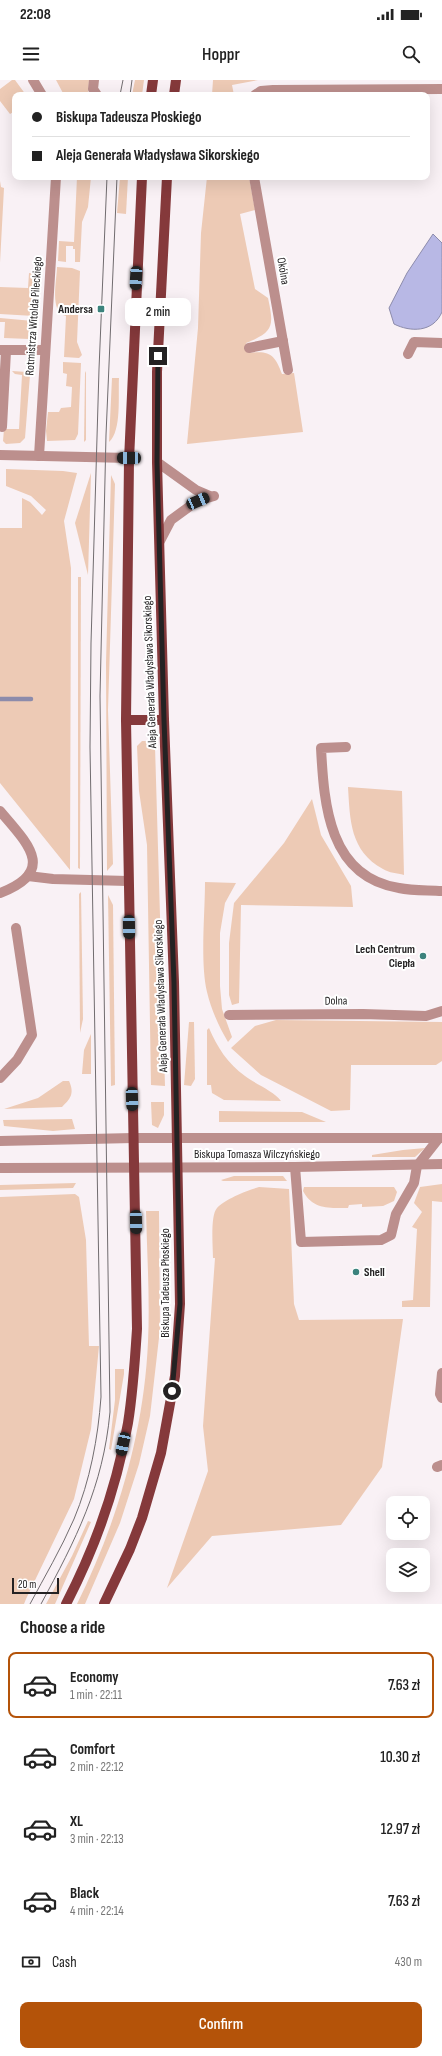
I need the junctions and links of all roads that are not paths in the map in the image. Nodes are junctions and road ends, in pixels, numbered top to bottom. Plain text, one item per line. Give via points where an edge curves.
1 (33, 80) edge
2 (94, 80) edge
3 (153, 80) edge
4 (176, 80) edge
5 (442, 89) edge
6 (40, 92) edge
7 (95, 92) edge
8 (151, 92) edge
9 (174, 92) edge
10 (259, 92) edge
11 (56, 180) edge
12 (142, 180) edge
13 (167, 180) edge
14 (255, 180) edge
15 (283, 341) junction
16 (442, 343) edge
17 (249, 348) dead end
18 (45, 350) junction
19 (3, 351) edge
20 (408, 354) dead end
21 (288, 370) dead end
22 (2, 427) dead end
23 (0, 455) edge
24 (39, 456) junction
25 (129, 458) junction
26 (157, 462) junction
27 (160, 541) junction
28 (126, 720) junction
29 (164, 720) junction
30 (346, 747) dead end
31 (0, 811) edge
32 (28, 876) junction
33 (128, 881) junction
34 (442, 891) edge
35 (0, 893) edge
36 (16, 928) dead end
37 (442, 1011) edge
38 (229, 1015) dead end
39 (0, 1078) edge
40 (133, 1138) junction
41 (177, 1138) junction
42 (440, 1138) edge
43 (0, 1141) edge
44 (442, 1164) edge
45 (417, 1166) junction
46 (134, 1167) junction
47 (177, 1167) junction
48 (295, 1167) junction
49 (0, 1168) edge
50 (442, 1373) edge
51 (442, 1398) edge
52 (66, 1604) edge
53 (104, 1604) edge

1 - 6 street
2 - 7 street
3 - 8 main road
4 - 9 main road
5 - 10 street
11 - 18 street, Rotmistrza Witolda Pileckiego
12 - 25 main road, Aleja Generała Władysława Sikorskiego
13 - 26 main road, Aleja Generała Władysława Sikorskiego via 157,372
14 - 15 street, Okólna
15 - 17 street
15 - 21 street, Okólna
16 - 20 street via 414,342
18 - 19 street
18 - 24 street, Rotmistrza Witolda Pileckiego
19 - 22 street
23 - 24 street
24 - 25 street
25 - 28 main road, Aleja Generała Władysława Sikorskiego
26 - 27 main road, Aleja Generała Władysława Sikorskiego
26 - 27 street via 196,490 212,496 198,501 171,520
27 - 29 main road, Aleja Generała Władysława Sikorskiego
28 - 29 main road
28 - 33 main road, Aleja Generała Władysława Sikorskiego
29 - 41 main road, Aleja Generała Władysława Sikorskiego
30 - 34 street via 321,748 329,821 344,856 362,873 380,883 399,888
31 - 32 street via 24,839 34,859 32,872
32 - 33 street via 53,880
32 - 35 street via 16,886
33 - 40 main road, Aleja Generała Władysława Sikorskiego
36 - 39 street via 32,1035 17,1060
37 - 38 street, Dolna via 426,1016
40 - 41 street, Biskupa Tomasza Wilczyńskiego
40 - 43 street, Biskupa Tomasza Wilczyńskiego
40 - 46 main road, Aleja Generała Władysława Sikorskiego
41 - 42 street, Biskupa Tomasza Wilczyńskiego
41 - 47 main road, Aleja Generała Władysława Sikorskiego
42 - 45 street
44 - 45 street, Biskupa Tomasza Wilczyńskiego
45 - 48 street, Biskupa Tomasza Wilczyńskiego
45 - 48 street via 414,1183 396,1214 391,1235 381,1240 301,1242
46 - 47 street, Biskupa Tomasza Wilczyńskiego
46 - 49 street, Biskupa Tomasza Wilczyńskiego
46 - 52 main road via 137,1329 128,1423 114,1483 94,1541
47 - 48 street, Biskupa Tomasza Wilczyńskiego
47 - 53 main road, Biskupa Tadeusza Płoskiego via 180,1304 175,1376 161,1453 142,1518
50 - 51 street

